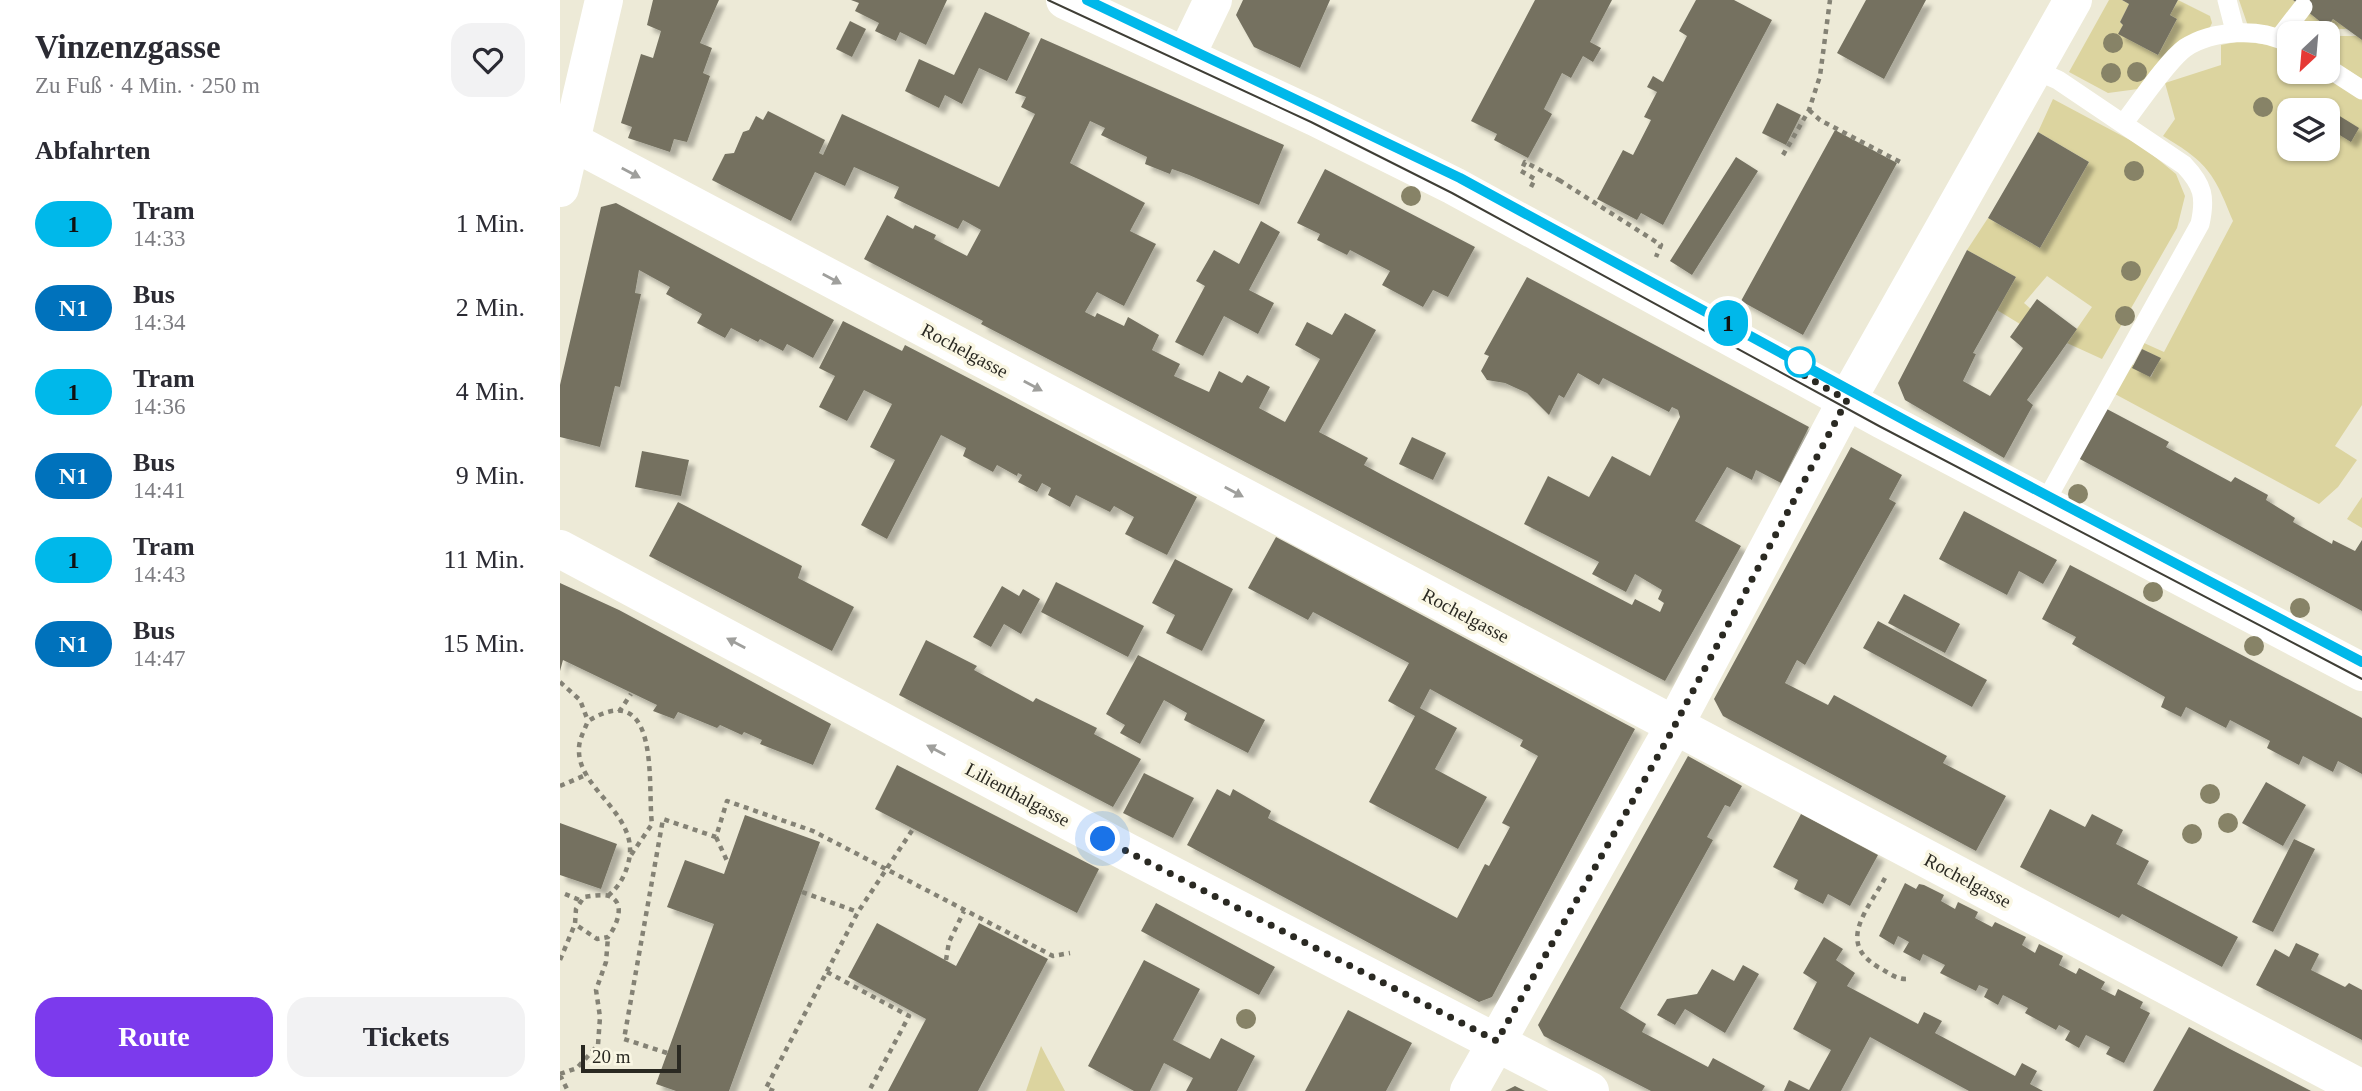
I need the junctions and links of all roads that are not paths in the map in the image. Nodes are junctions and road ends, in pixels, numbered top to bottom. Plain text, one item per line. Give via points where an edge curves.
1 (604, 0) edge
2 (1065, 0) edge
3 (1213, 0) edge
4 (2073, 0) edge
5 (2227, 0) edge
6 (2303, 8) dead end
7 (2296, 21) edge
8 (2235, 31) junction
9 (2277, 40) edge
10 (1186, 56) junction
11 (2034, 69) junction
12 (2340, 76) edge
13 (2362, 90) edge
14 (2123, 124) junction
15 (571, 141) junction
16 (560, 188) edge
17 (1847, 400) junction
18 (2044, 504) junction
19 (560, 549) edge
20 (2362, 672) edge
21 (1675, 725) junction
22 (1497, 1041) junction
23 (2362, 1089) edge
24 (1469, 1091) edge
25 (1590, 1091) edge

1 - 15 street
2 - 10 street
3 - 10 street
4 - 11 street
5 - 8 lane
6 - 7 lane
8 - 9 lane
8 - 14 lane via 2185,48
10 - 17 street via 1454,186
11 - 14 lane
11 - 17 street
12 - 13 lane
14 - 18 lane via 2184,165 2199,182 2204,206 2200,224
15 - 16 street
15 -> 21 street, Rochelgasse
17 - 18 street
17 - 21 street
18 - 20 street
22 -> 19 street, Lilienthalgasse via 1128,852
21 - 22 street
21 - 23 street, Rochelgasse
22 - 24 street
22 - 25 street, Lilienthalgasse

